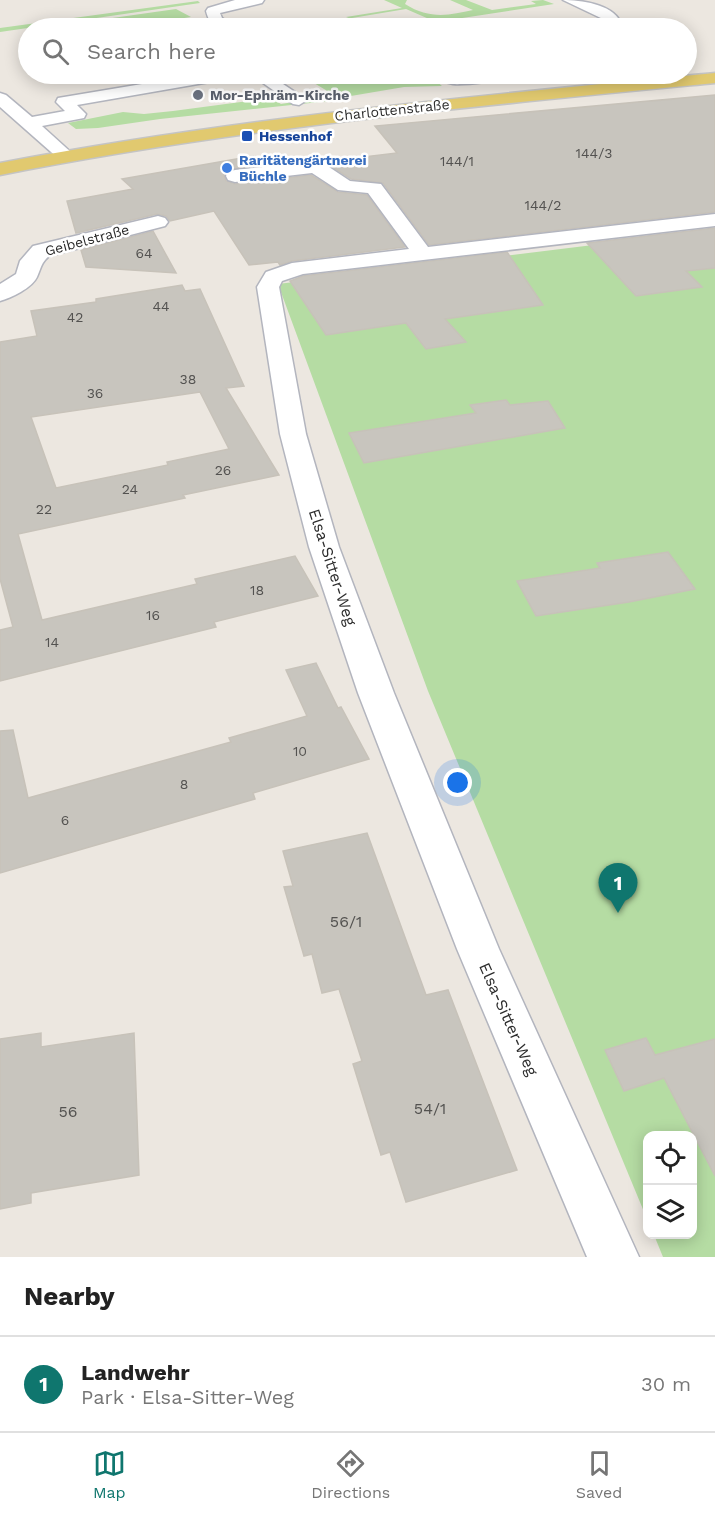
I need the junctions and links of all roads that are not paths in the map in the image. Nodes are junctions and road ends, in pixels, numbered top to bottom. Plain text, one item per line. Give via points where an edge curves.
1 (257, 0) edge
2 (570, 0) edge
3 (215, 18) edge
4 (612, 18) edge
5 (715, 78) edge
6 (697, 80) edge
7 (168, 84) edge
8 (274, 84) edge
9 (655, 84) edge
10 (0, 98) edge
11 (299, 100) dead end
12 (26, 121) junction
13 (0, 123) edge
14 (65, 155) junction
15 (0, 169) edge
16 (235, 176) dead end
17 (715, 220) edge
18 (158, 222) dead end
19 (423, 254) junction
20 (0, 294) edge
21 (613, 1257) edge

1 - 3 street via 224,6 213,11
2 - 4 street
5 - 6 main road, Charlottenstraße
7 - 12 street via 64,102 78,114
8 - 11 street
9 - 14 main road, Charlottenstraße via 288,121
10 - 12 street
12 - 13 street
12 - 14 street
14 - 15 main road, Charlottenstraße
16 - 19 street via 316,167 345,186 374,188
17 - 19 street, Elsa-Sitter-Weg
18 - 20 street, Geibelstraße via 41,251 31,261 26,277
19 - 21 street, Elsa-Sitter-Weg via 300,268 274,277 268,287 293,434 324,547 376,693 478,949

